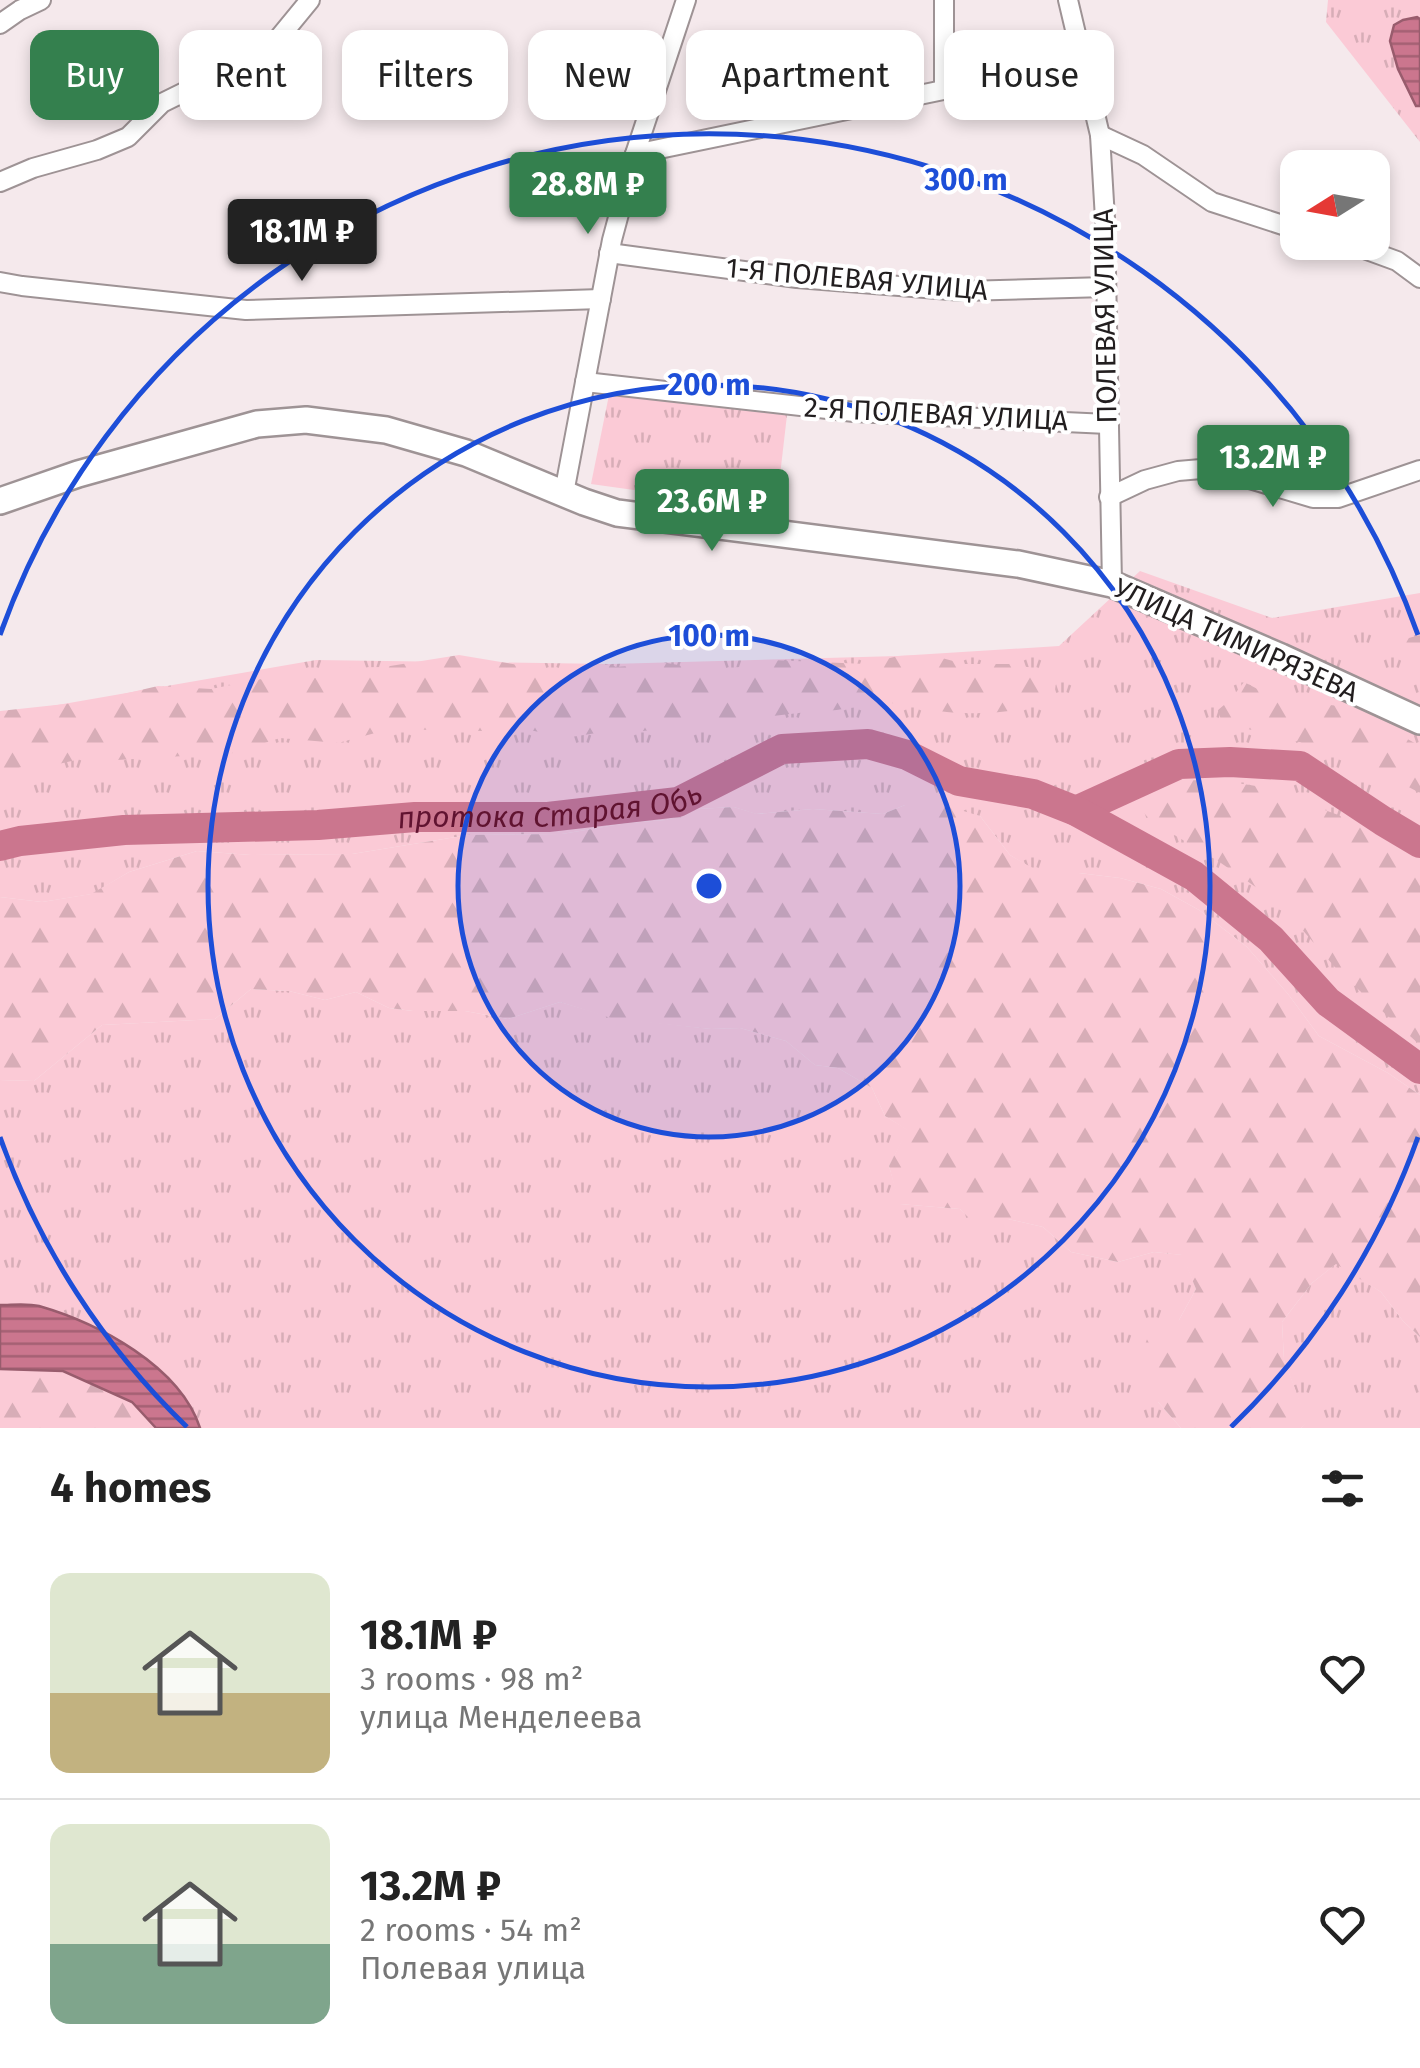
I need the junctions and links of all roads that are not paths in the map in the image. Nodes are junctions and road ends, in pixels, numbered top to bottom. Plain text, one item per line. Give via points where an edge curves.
1 (42, 0) edge
2 (310, 0) edge
3 (686, 0) edge
4 (944, 0) edge
5 (1068, 0) edge
6 (0, 24) edge
7 (944, 30) edge
8 (1075, 30) edge
9 (944, 90) edge
10 (1097, 120) edge
11 (1100, 135) junction
12 (636, 154) junction
13 (0, 182) edge
14 (1280, 224) edge
15 (609, 253) junction
16 (1390, 258) edge
17 (1420, 278) edge
18 (0, 282) edge
19 (1106, 287) junction
20 (601, 299) junction
21 (585, 382) junction
22 (1108, 424) junction
23 (1420, 470) edge
24 (564, 493) junction
25 (1109, 497) junction
26 (0, 501) edge
27 (1112, 584) junction
28 (1420, 721) edge

1 - 6 street
2 - 13 street via 278,39 162,103 128,138
3 - 12 street
4 - 7 street
5 - 8 street, ПОЛЕВАЯ УЛИЦА
9 - 12 street
10 - 11 street, ПОЛЕВАЯ УЛИЦА
11 - 14 street via 1212,202
11 - 19 street, ПОЛЕВАЯ УЛИЦА
12 - 15 street
15 - 19 street, 1-Я ПОЛЕВАЯ УЛИЦА via 963,292
15 - 20 street
16 - 17 street
18 - 20 street via 246,310
19 - 22 street, ПОЛЕВАЯ УЛИЦА
20 - 21 street
21 - 22 street, 2-Я ПОЛЕВАЯ УЛИЦА via 854,412
21 - 24 street
22 - 25 street, ПОЛЕВАЯ УЛИЦА
23 - 25 street via 1338,498 1313,498 1213,468 1162,475
24 - 26 street, УЛИЦА ТИМИРЯЗЕВА via 466,453 386,430 306,420 248,427
24 - 27 street, УЛИЦА ТИМИРЯЗЕВА via 617,513 1018,564
25 - 27 street, ПОЛЕВАЯ УЛИЦА
27 - 28 street, УЛИЦА ТИМИРЯЗЕВА

